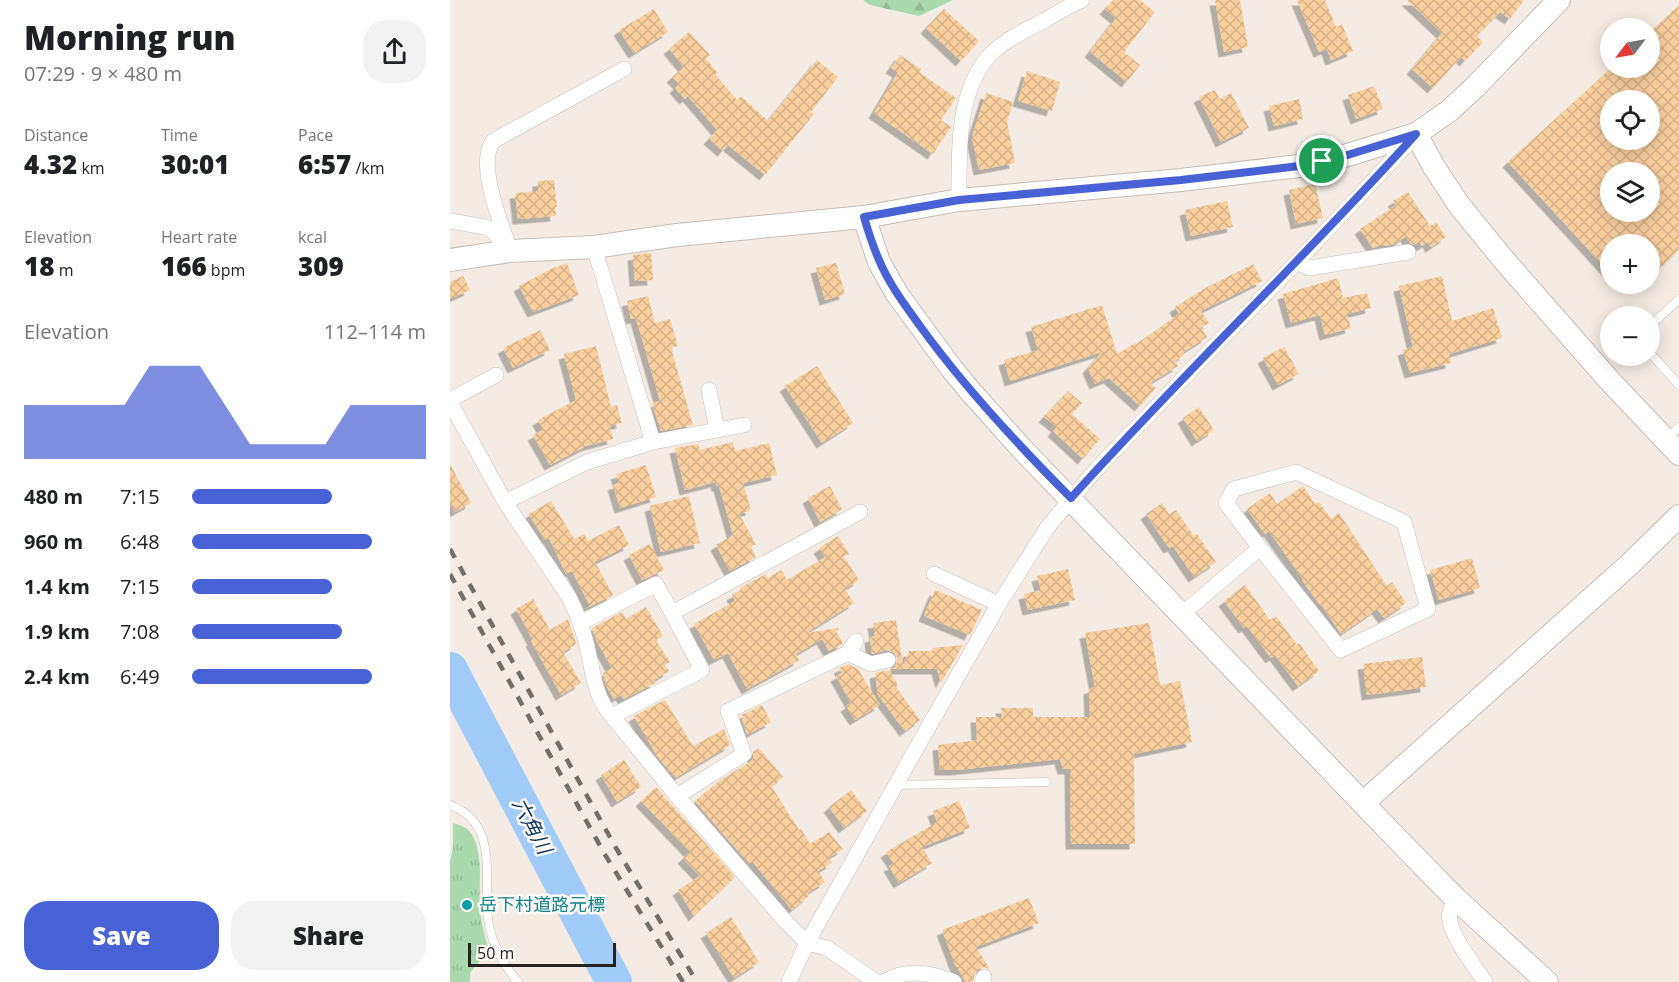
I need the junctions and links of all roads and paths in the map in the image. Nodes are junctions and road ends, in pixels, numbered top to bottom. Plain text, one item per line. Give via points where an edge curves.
1 (1082, 0) edge
2 (1559, 0) edge
3 (624, 69) dead end
4 (1416, 134) junction
5 (959, 200) junction
6 (864, 217) junction
7 (450, 221) edge
8 (594, 247) junction
9 (510, 251) junction
10 (1408, 252) dead end
11 (450, 260) edge
12 (1297, 262) junction
13 (1678, 302) edge
14 (1660, 317) edge
15 (1660, 364) edge
16 (496, 375) dead end
17 (1679, 385) edge
18 (709, 390) dead end
19 (450, 401) edge
20 (744, 425) dead end
21 (717, 430) junction
22 (1674, 440) edge
23 (653, 442) junction
24 (1071, 498) junction
25 (505, 502) junction
26 (860, 512) dead end
27 (1679, 516) edge
28 (1260, 548) junction
29 (934, 574) dead end
30 (999, 604) junction
31 (672, 613) junction
32 (1182, 614) junction
33 (580, 622) junction
34 (888, 660) dead end
35 (612, 716) junction
36 (1046, 782) dead end
37 (896, 785) junction
38 (677, 796) junction
39 (1363, 803) junction
40 (450, 805) edge
41 (1456, 899) junction
42 (807, 943) junction
43 (518, 982) edge
44 (789, 982) edge
45 (876, 982) edge
46 (884, 982) edge
47 (954, 982) edge
48 (1485, 982) edge
49 (1547, 982) edge

1 - 5 street via 1009,40 992,53 978,72 964,110 959,142
2 - 4 street via 1475,87
3 - 9 street via 493,141 489,147 489,183
4 - 5 street via 1299,166
4 - 12 street
4 - 22 street via 1459,205 1503,259 1609,380
5 - 6 street
6 - 8 street
6 - 24 street via 879,262 926,335 1022,449
7 - 9 street via 492,230
8 - 9 street
8 - 23 street
9 - 11 street
10 - 12 street via 1309,268
12 - 24 street
13 - 14 lane
15 - 17 lane
16 - 19 street
18 - 21 street
19 - 25 street
20 - 21 street
21 - 23 street
23 - 25 street via 587,462
24 - 30 street
24 - 32 street
25 - 33 street via 569,597
26 - 31 street
27 - 39 street
28 - 28 street via 1341,650 1428,609 1404,522 1296,472 1234,489 1226,503
28 - 32 street
29 - 30 street
30 - 37 street
31 - 33 street via 656,584
31 - 35 street via 702,670
32 - 39 street
33 - 35 street via 596,690
34 - 38 street via 871,664 852,647 728,711 744,754
35 - 38 street
36 - 37 lane
37 - 42 street
38 - 42 street
39 - 41 street
40 - 43 lane via 472,818 484,844 489,921 507,969
41 - 48 street via 1449,913 1451,927
41 - 49 street
42 - 44 street
42 - 45 street via 827,948
46 - 47 street via 921,973 938,974

